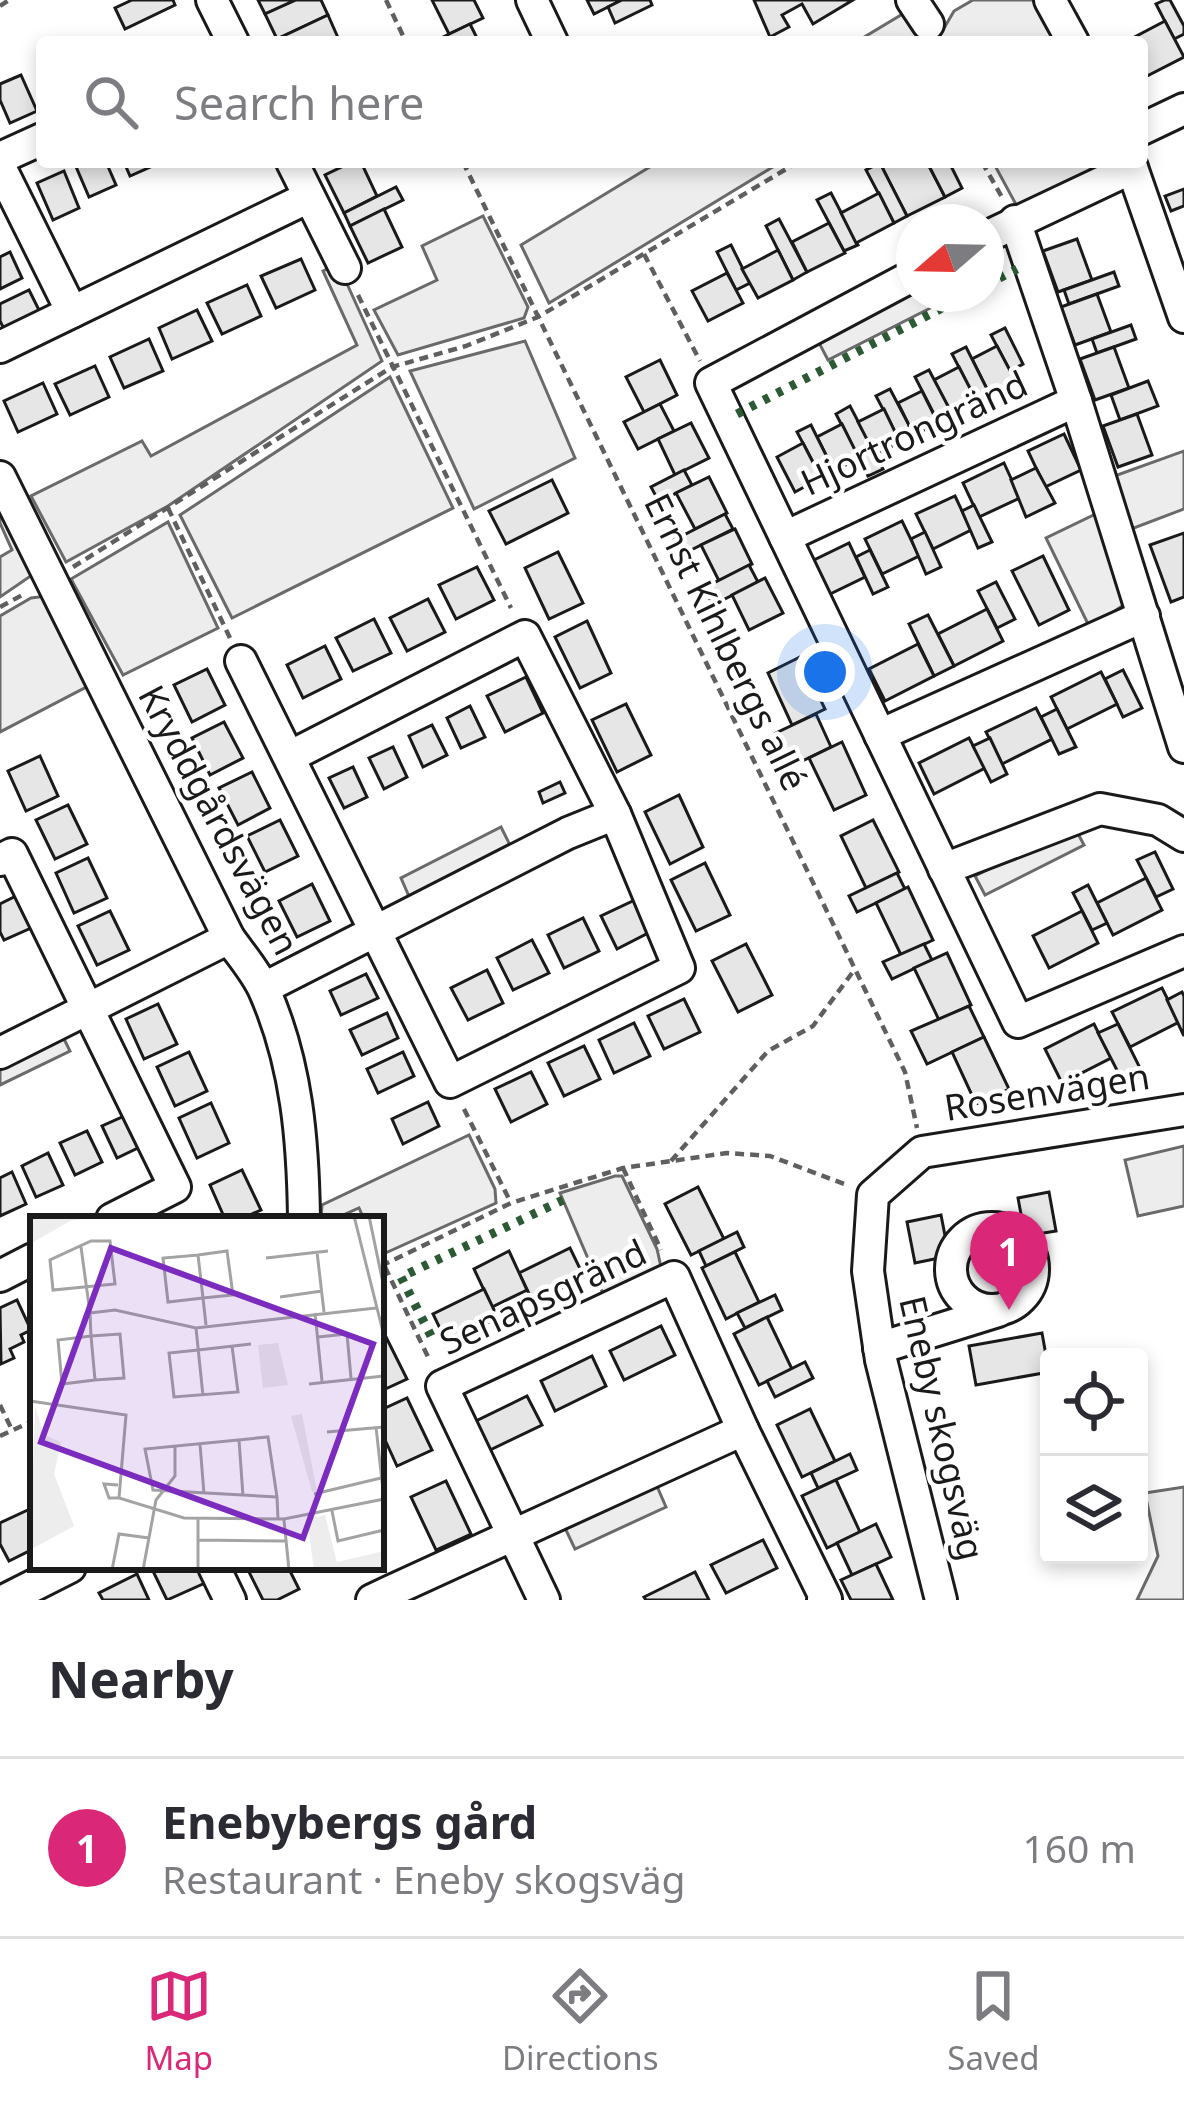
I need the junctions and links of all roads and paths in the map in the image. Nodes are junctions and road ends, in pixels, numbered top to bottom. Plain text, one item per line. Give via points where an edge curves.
1 (9, 0) edge
2 (212, 0) edge
3 (386, 0) edge
4 (532, 0) edge
5 (1049, 0) edge
6 (0, 6) edge
7 (230, 36) edge
8 (403, 36) edge
9 (549, 36) edge
10 (1070, 36) edge
11 (1184, 109) edge
12 (1148, 126) edge
13 (36, 142) edge
14 (0, 163) edge
15 (295, 168) edge
16 (467, 168) edge
17 (788, 168) edge
18 (985, 168) edge
19 (1125, 168) edge
20 (1132, 168) edge
21 (309, 196) junction
22 (1015, 221) junction
23 (1004, 227) edge
24 (644, 254) junction
25 (345, 268) joint
26 (896, 285) edge
27 (72, 312) junction
28 (538, 317) junction
29 (1184, 317) edge
30 (0, 347) edge
31 (392, 367) junction
32 (712, 383) junction
33 (1076, 401) junction
34 (0, 478) edge
35 (168, 508) junction
36 (784, 537) junction
37 (52, 580) junction
38 (0, 607) edge
39 (1144, 616) junction
40 (525, 636) junction
41 (242, 661) joint
42 (880, 735) junction
43 (1184, 747) edge
44 (289, 757) junction
45 (615, 814) junction
46 (1184, 836) edge
47 (0, 860) edge
48 (944, 868) junction
49 (375, 932) junction
50 (229, 938) junction
51 (1184, 951) edge
52 (855, 969) junction
53 (264, 988) junction
54 (88, 1008) junction
55 (0, 1052) edge
56 (450, 1082) junction
57 (1184, 1110) edge
58 (922, 1152) junction
59 (671, 1161) junction
60 (623, 1168) junction
61 (873, 1195) junction
62 (511, 1203) junction
63 (118, 1216) edge
64 (304, 1216) edge
65 (30, 1261) edge
66 (384, 1264) edge
67 (384, 1269) edge
68 (0, 1276) edge
69 (674, 1277) junction
70 (998, 1310) dead end
71 (879, 1348) junction
72 (442, 1386) junction
73 (0, 1405) edge
74 (30, 1422) edge
75 (12, 1430) junction
76 (743, 1430) junction
77 (0, 1436) edge
78 (512, 1536) junction
79 (64, 1570) edge
80 (215, 1570) edge
81 (380, 1586) edge
82 (5, 1600) edge
83 (230, 1600) edge
84 (544, 1600) edge
85 (823, 1600) edge
86 (941, 1600) edge

1 - 6 path
2 - 7 street
3 - 8 path
4 - 9 street
5 - 10 street
11 - 12 street
13 - 14 street
14 - 27 street
15 - 21 street
16 - 28 path, Ernst Kihlbergs allé
17 - 24 path
18 - 22 path
19 - 22 street
20 - 29 street
21 - 25 street
21 - 27 street
22 - 23 street
22 - 33 street, Hjortrongränd
24 - 28 path
24 - 32 path
25 - 31 path
26 - 32 street
27 - 30 street
28 - 31 path
28 - 52 path, Ernst Kihlbergs allé
31 - 35 path
31 - 40 path
32 - 36 street, Hjortrongränd
33 - 36 street, Hjortrongränd
33 - 39 street, Hjortrongränd
34 - 37 street, Kryddgårdsvägen
35 - 37 path
35 - 41 path
36 - 42 street, Hjortrongränd
37 - 38 path
37 - 50 street, Kryddgårdsvägen
39 - 42 street
39 - 43 street, Hjortrongränd
40 - 44 street
40 - 45 street
41 - 44 street
42 - 48 street, Hjortrongränd
44 - 49 street
45 - 49 street
45 - 56 street via 679,968
46 - 48 street via 1158,820 1100,809
47 - 54 street via 12,854
48 - 51 street, Hjortrongränd via 1018,1022
49 - 53 street
49 - 56 street
50 - 53 street, Kryddgårdsvägen
50 - 54 street
52 - 58 path, Ernst Kihlbergs allé via 905,1072
52 - 59 path via 813,1026 768,1051
53 - 64 street, Kryddgårdsvägen via 293,1072
54 - 55 street
54 - 63 street via 175,1187
56 - 62 path
57 - 58 street, Rosenvägen
58 - 61 street
59 - 60 path
59 - 61 path via 770,1156
60 - 62 path
60 - 69 path
61 - 71 street, Eneby skogsväg via 868,1271
62 - 66 path
65 - 68 street
67 - 72 path
69 - 72 street, Senapsgränd
69 - 76 street, Senapsgränd
70 - 71 street
71 - 86 street, Eneby skogsväg
72 - 78 street, Senapsgränd
73 - 75 path
74 - 75 path
75 - 77 path
76 - 78 street
76 - 85 street, Senapsgränd
78 - 81 street
78 - 84 street, Senapsgränd
79 - 82 street
80 - 83 street

